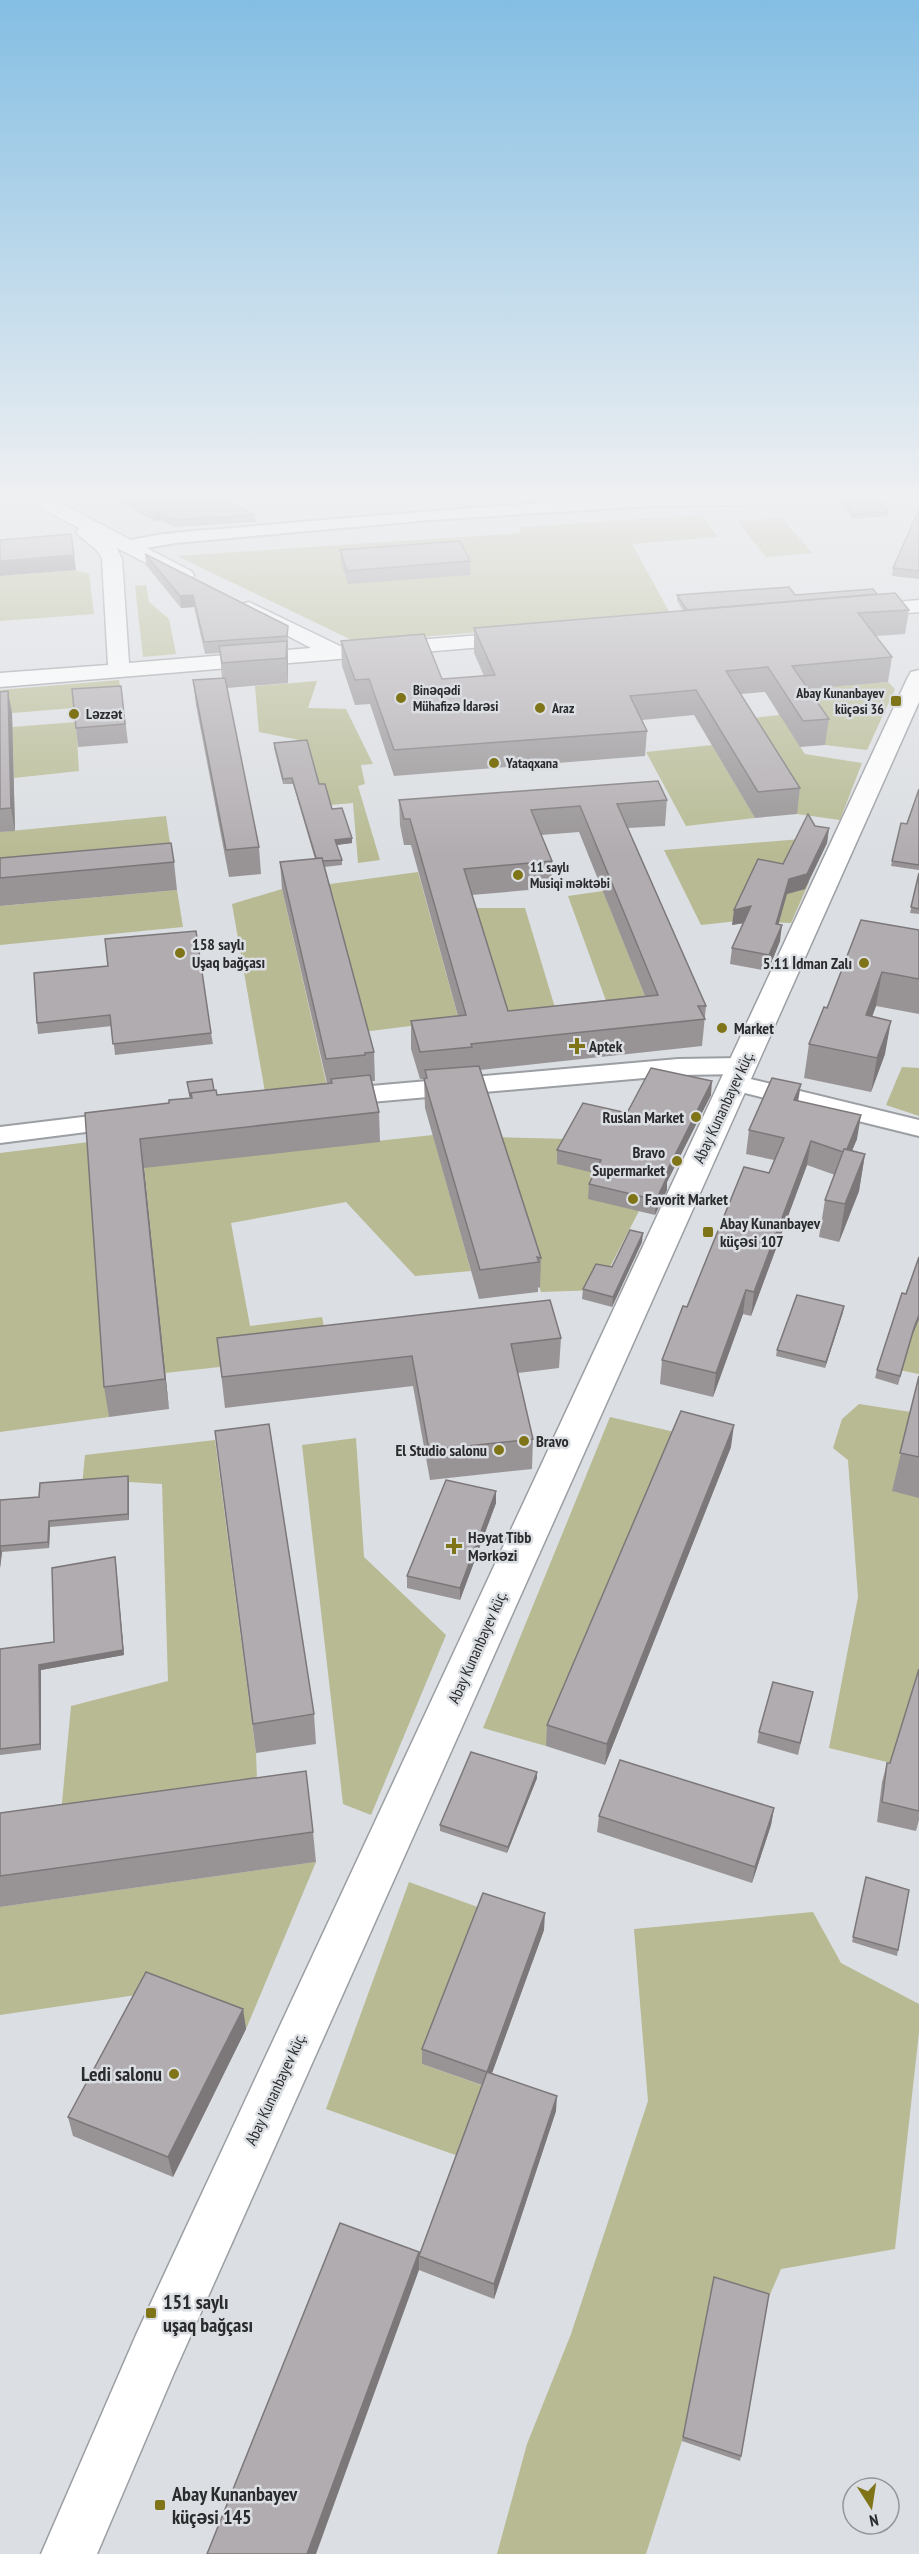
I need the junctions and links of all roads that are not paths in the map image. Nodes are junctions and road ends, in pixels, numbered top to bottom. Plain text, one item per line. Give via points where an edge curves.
1 (116, 617) edge
2 (267, 617) edge
3 (543, 636) edge
4 (335, 652) junction
5 (119, 670) junction
6 (919, 677) edge
7 (0, 680) edge
8 (738, 1074) junction
9 (313, 1099) edge
10 (146, 1117) edge
11 (919, 1128) edge
12 (0, 1135) edge
13 (69, 2554) edge

1 - 5 street
2 - 4 street
3 - 4 street
4 - 5 street
5 - 7 street
6 - 8 street, Abay Kunanbayev küç.
8 - 9 street via 678,1067
8 - 11 street
8 - 13 street, Abay Kunanbayev küç. via 155,2354
10 - 12 street

